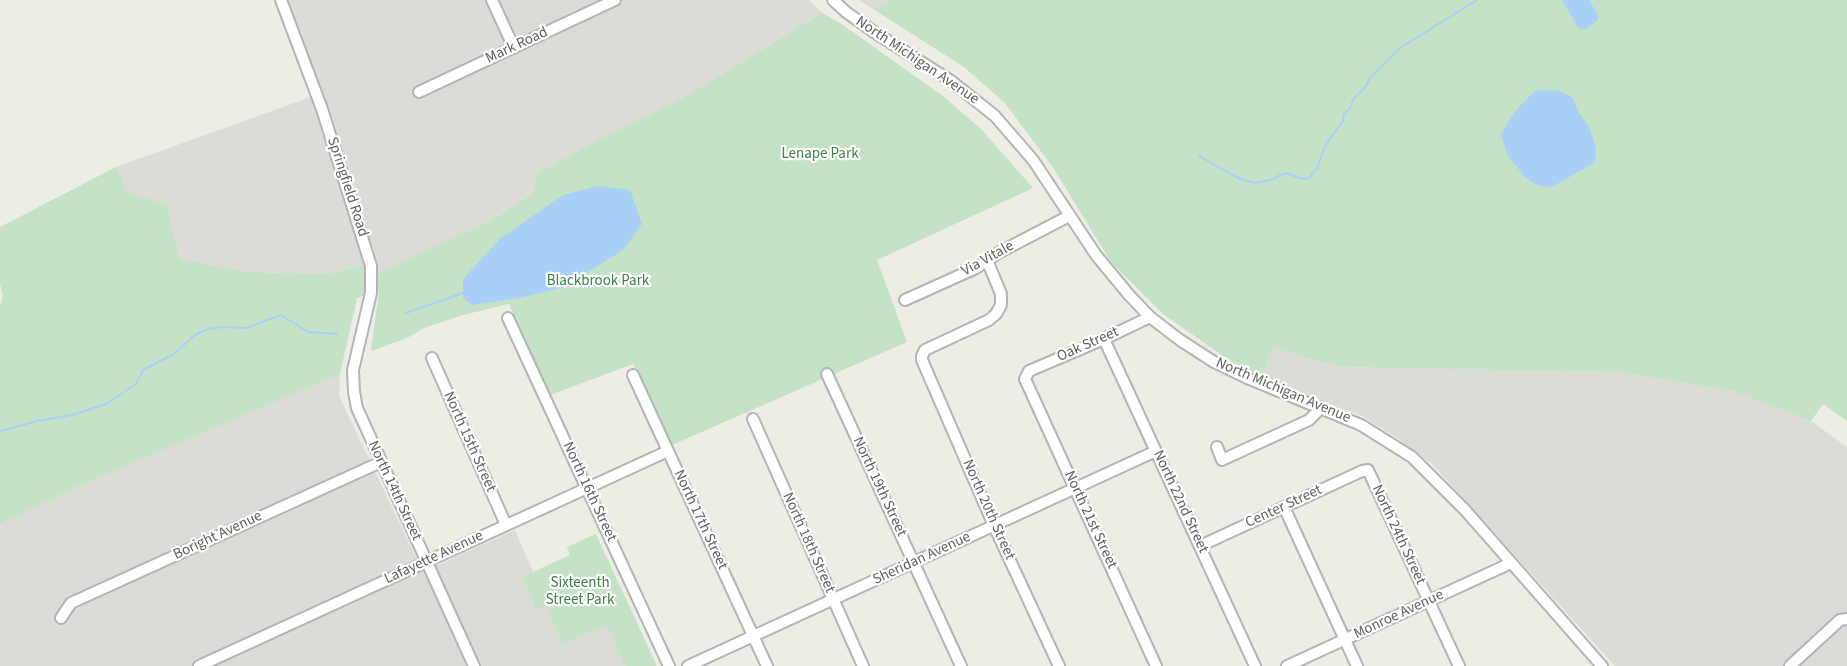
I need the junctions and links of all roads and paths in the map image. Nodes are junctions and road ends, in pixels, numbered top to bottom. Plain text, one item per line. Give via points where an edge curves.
1 (281, 0) edge
2 (492, 0) edge
3 (615, 0) edge
4 (833, 0) edge
5 (514, 48) junction
6 (419, 92) dead end
7 (1069, 216) junction
8 (987, 260) junction
9 (905, 300) dead end
10 (1150, 317) junction
11 (508, 318) dead end
12 (1104, 339) junction
13 (432, 358) dead end
14 (827, 374) dead end
15 (633, 375) dead end
16 (1027, 375) joint
17 (352, 380) joint
18 (1318, 406) junction
19 (753, 419) dead end
20 (1217, 447) dead end
21 (668, 451) junction
22 (1156, 451) junction
23 (381, 462) junction
24 (1368, 470) joint
25 (587, 488) junction
26 (1075, 489) junction
27 (1284, 507) junction
28 (506, 525) junction
29 (994, 526) junction
30 (1200, 546) junction
31 (426, 562) junction
32 (914, 562) junction
33 (1511, 563) junction
34 (832, 600) junction
35 (1429, 601) junction
36 (61, 618) dead end
37 (1846, 619) edge
38 (753, 636) junction
39 (1345, 639) junction
40 (200, 666) edge
41 (474, 666) edge
42 (669, 666) edge
43 (688, 666) edge
44 (767, 666) edge
45 (863, 666) edge
46 (961, 666) edge
47 (1059, 666) edge
48 (1156, 666) edge
49 (1255, 666) edge
50 (1287, 666) edge
51 (1358, 666) edge
52 (1459, 666) edge
53 (1602, 666) edge
54 (1790, 666) edge

1 - 17 street, Springfield Road via 322,109 371,266 371,293
2 - 5 street
3 - 5 street, Mark Road
4 - 7 street, North Michigan Avenue via 995,116 1033,160
5 - 6 street, Mark Road
7 - 8 street, Via Vitale
7 - 10 street, North Michigan Avenue via 1109,272
8 - 9 street, Via Vitale
8 - 29 street, North 20th Street via 1001,294 996,314 925,350 922,360
10 - 12 street, Oak Street
10 - 18 street, North Michigan Avenue via 1214,362
11 - 25 street, North 16th Street
12 - 16 street, Oak Street
12 - 22 street, North 22nd Street
13 - 28 street, North 15th Street
14 - 32 street, North 19th Street
15 - 21 street, North 17th Street
16 - 26 street, North 21st Street via 1025,378
17 - 23 street, North 14th Street via 360,416
18 - 20 street via 1314,416 1304,423 1222,460
18 - 33 street, North Michigan Avenue via 1361,424 1412,457
19 - 34 street, North 18th Street
21 - 25 street, Lafayette Avenue
21 - 38 street, North 17th Street
22 - 26 street, Sheridan Avenue
22 - 30 street, North 22nd Street
23 - 31 street, North 14th Street
23 - 36 street, Boright Avenue via 71,603
24 - 27 street, Center Street
24 - 35 street, North 24th Street
25 - 28 street, Lafayette Avenue
25 - 42 street, North 16th Street
26 - 29 street, Sheridan Avenue
26 - 48 street, North 21st Street
27 - 30 street, Center Street
27 - 39 street
28 - 31 street, Lafayette Avenue
29 - 32 street, Sheridan Avenue
29 - 47 street, North 20th Street
30 - 49 street, North 22nd Street
31 - 40 street, Lafayette Avenue
31 - 41 street, North 14th Street
32 - 34 street, Sheridan Avenue
32 - 46 street, North 19th Street
33 - 35 street, Monroe Avenue
33 - 53 street, North Michigan Avenue
34 - 38 street, Sheridan Avenue
34 - 45 street, North 18th Street
35 - 39 street, Monroe Avenue
35 - 52 street, North 24th Street
37 - 54 street via 1840,620
38 - 43 street, Sheridan Avenue
38 - 44 street, North 17th Street
39 - 50 street, Monroe Avenue
39 - 51 street

